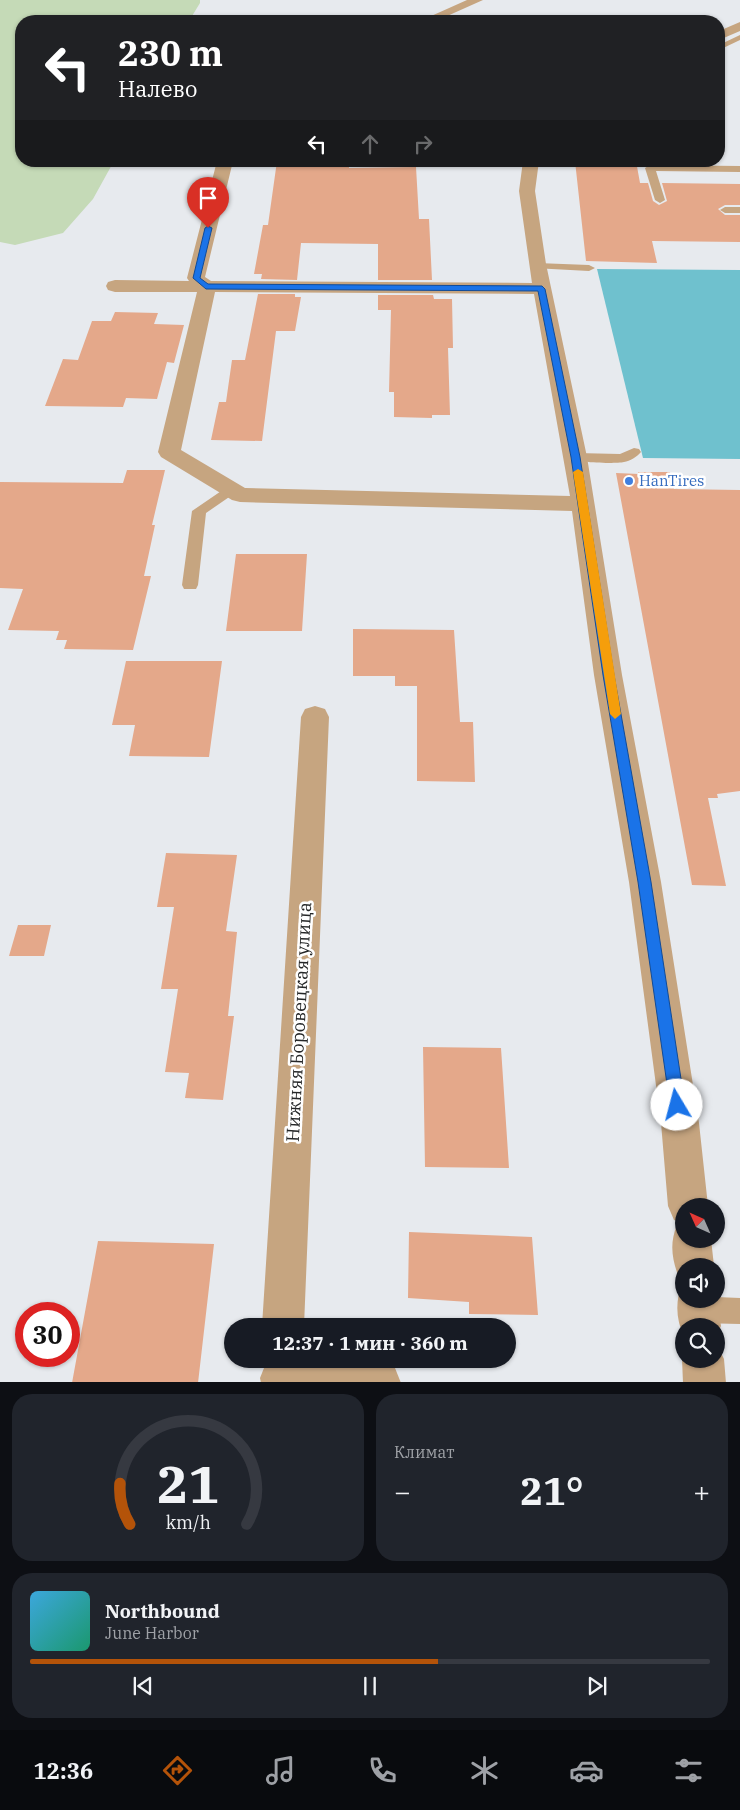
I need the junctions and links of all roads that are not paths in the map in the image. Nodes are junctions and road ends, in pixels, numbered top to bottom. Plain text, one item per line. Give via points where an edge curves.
1 (477, 0) edge
2 (441, 15) edge
3 (740, 26) edge
4 (725, 33) edge
5 (740, 37) edge
6 (725, 45) edge
7 (224, 167) edge
8 (530, 167) edge
9 (658, 167) edge
10 (707, 167) edge
11 (740, 169) edge
12 (660, 200) dead end
13 (724, 210) dead end
14 (740, 210) edge
15 (538, 266) junction
16 (589, 268) dead end
17 (115, 286) dead end
18 (206, 287) junction
19 (542, 289) junction
20 (634, 452) dead end
21 (576, 457) junction
22 (235, 492) junction
23 (583, 504) junction
24 (190, 585) dead end
25 (315, 717) dead end
26 (687, 1198) edge
27 (740, 1311) edge
28 (699, 1312) edge
29 (283, 1318) edge
30 (704, 1368) edge
31 (281, 1373) edge
32 (380, 1382) edge
33 (705, 1382) edge

1 - 2 street
3 - 4 street
5 - 6 lane
7 - 18 street via 196,278
8 - 15 street via 527,191
9 - 12 lane via 650,168
10 - 11 lane
13 - 14 lane
15 - 16 lane
15 - 19 street
17 - 18 street
18 - 19 street
18 - 22 street via 169,452
19 - 21 street
20 - 21 lane via 622,458
21 - 23 street
22 - 23 street
22 - 24 lane via 199,511
23 - 26 street via 608,675 645,882 680,1123
25 - 29 street, Нижняя Боровецкая улица
27 - 28 lane
30 - 33 street
31 - 32 street

